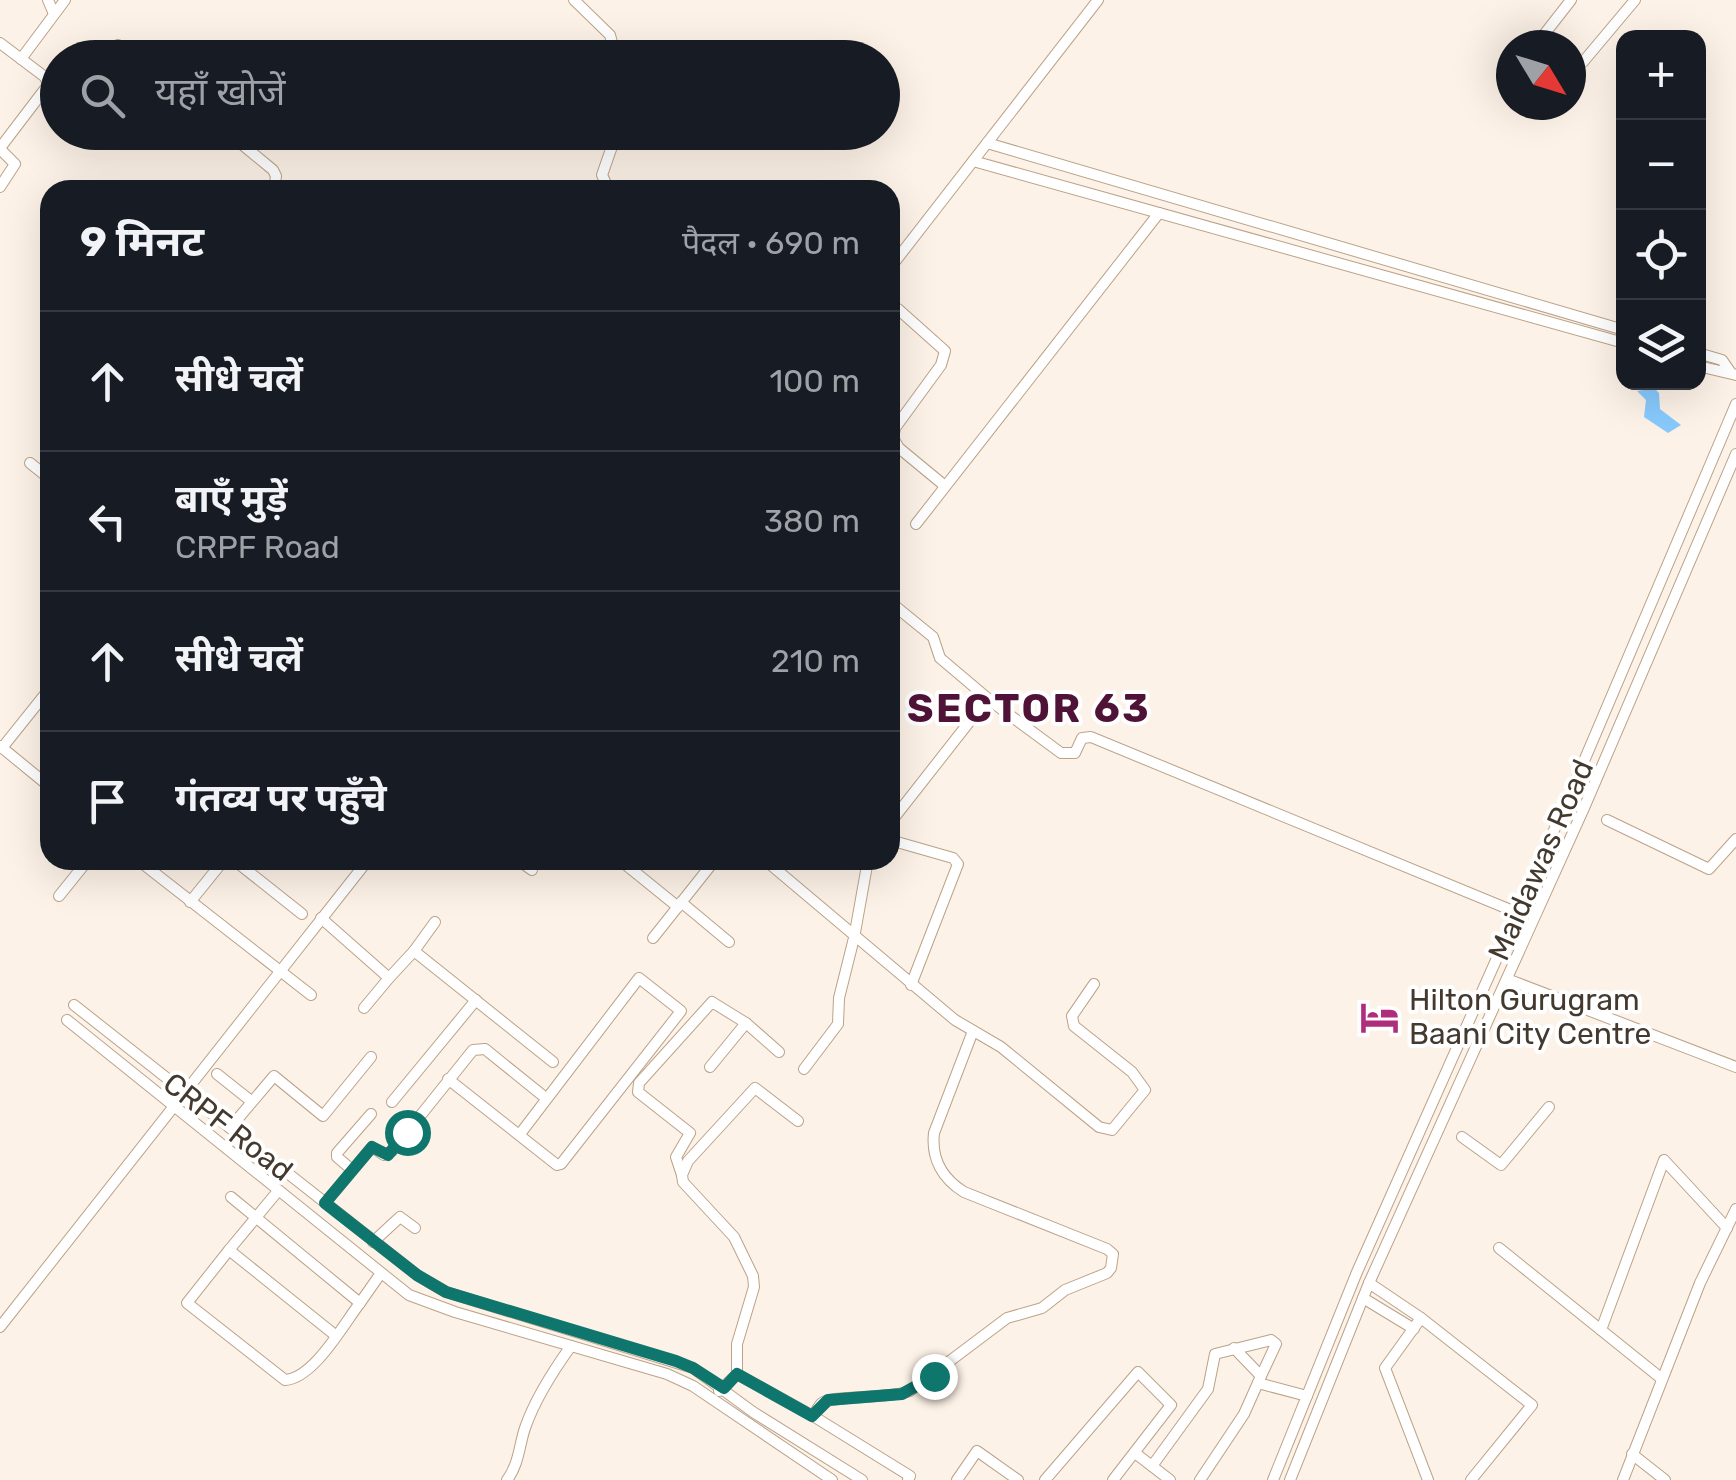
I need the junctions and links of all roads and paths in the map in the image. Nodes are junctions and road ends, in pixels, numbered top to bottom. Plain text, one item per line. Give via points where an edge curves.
1 (48, 0) edge
2 (65, 0) edge
3 (574, 0) edge
4 (1098, 0) edge
5 (1570, 0) edge
6 (1635, 0) edge
7 (54, 14) junction
8 (1547, 30) edge
9 (611, 40) edge
10 (0, 43) edge
11 (1586, 58) edge
12 (21, 60) junction
13 (40, 73) edge
14 (40, 96) edge
15 (987, 144) junction
16 (0, 148) edge
17 (248, 150) edge
18 (611, 150) edge
19 (973, 161) junction
20 (275, 180) edge
21 (605, 180) edge
22 (0, 187) edge
23 (1159, 213) junction
24 (900, 255) edge
25 (900, 311) edge
26 (1616, 328) edge
27 (1616, 341) edge
28 (1706, 355) edge
29 (1706, 369) edge
30 (1734, 374) edge
31 (1736, 404) edge
32 (900, 422) edge
33 (900, 449) edge
34 (1736, 454) edge
35 (30, 463) dead end
36 (40, 471) edge
37 (946, 486) junction
38 (916, 524) dead end
39 (900, 610) edge
40 (40, 700) edge
41 (992, 702) junction
42 (1, 747) edge
43 (40, 780) edge
44 (900, 810) edge
45 (1607, 820) dead end
46 (1736, 839) edge
47 (900, 843) edge
48 (80, 870) edge
49 (150, 870) edge
50 (216, 870) edge
51 (247, 870) edge
52 (360, 870) edge
53 (633, 870) edge
54 (708, 870) edge
55 (776, 870) edge
56 (866, 870) edge
57 (59, 896) dead end
58 (190, 902) junction
59 (680, 905) junction
60 (1518, 913) junction
61 (302, 914) dead end
62 (321, 918) junction
63 (434, 922) dead end
64 (653, 938) dead end
65 (854, 938) junction
66 (729, 942) dead end
67 (414, 951) junction
68 (279, 973) junction
69 (389, 978) junction
70 (1507, 979) junction
71 (1094, 984) dead end
72 (911, 985) junction
73 (311, 995) dead end
74 (476, 1000) junction
75 (74, 1005) dead end
76 (364, 1008) dead end
77 (67, 1020) dead end
78 (746, 1023) junction
79 (973, 1030) junction
80 (779, 1052) dead end
81 (372, 1056) dead end
82 (553, 1062) dead end
83 (710, 1067) dead end
84 (1736, 1067) edge
85 (804, 1069) dead end
86 (216, 1074) dead end
87 (1444, 1076) junction
88 (448, 1080) junction
89 (1458, 1080) junction
90 (184, 1092) junction
91 (542, 1095) dead end
92 (251, 1101) junction
93 (392, 1102) dead end
94 (174, 1106) junction
95 (1548, 1107) dead end
96 (372, 1114) dead end
97 (798, 1121) dead end
98 (230, 1128) junction
99 (520, 1134) junction
100 (1462, 1137) dead end
101 (351, 1169) junction
102 (682, 1176) junction
103 (278, 1190) junction
104 (230, 1197) dead end
105 (325, 1203) junction
106 (1736, 1209) edge
107 (256, 1218) junction
108 (415, 1228) dead end
109 (1726, 1228) junction
110 (373, 1242) junction
111 (1498, 1248) dead end
112 (229, 1250) junction
113 (381, 1274) junction
114 (1369, 1283) junction
115 (1363, 1298) junction
116 (360, 1302) junction
117 (1418, 1323) junction
118 (0, 1327) edge
119 (1601, 1330) junction
120 (336, 1335) junction
121 (571, 1346) junction
122 (1234, 1348) junction
123 (737, 1374) junction
124 (1662, 1379) junction
125 (1260, 1380) junction
126 (724, 1388) junction
127 (1307, 1396) junction
128 (709, 1398) junction
129 (812, 1416) junction
130 (1135, 1452) junction
131 (1632, 1454) junction
132 (1152, 1466) junction
133 (912, 1479) edge
134 (507, 1480) edge
135 (832, 1480) edge
136 (862, 1480) edge
137 (957, 1480) edge
138 (1018, 1480) edge
139 (1045, 1480) edge
140 (1113, 1480) edge
141 (1170, 1480) edge
142 (1200, 1480) edge
143 (1273, 1480) edge
144 (1290, 1480) edge
145 (1428, 1480) edge
146 (1471, 1480) edge
147 (1622, 1480) edge
148 (1665, 1480) edge

1 - 7 street
2 - 7 street
3 - 9 street
4 - 15 street
5 - 8 street
6 - 11 street
7 - 12 street
10 - 12 street
12 - 13 street
14 - 16 street
15 - 19 street
15 - 26 street
16 - 22 street via 14,164
17 - 20 street
18 - 21 street
19 - 23 street
19 - 24 street
23 - 27 street
23 - 37 street
25 - 32 street via 945,352
28 - 30 street
29 - 30 street
31 - 60 street, Maidawas Road
33 - 37 street
34 - 70 street, Maidawas Road
35 - 36 street
37 - 38 street
39 - 41 street via 934,636 940,658
40 - 42 street
41 - 44 street via 980,707
41 - 60 street via 1061,753 1075,753 1082,738 1091,737
42 - 43 street
45 - 46 street via 1709,869
47 - 72 street via 958,864
48 - 57 street
49 - 58 street
50 - 58 street
51 - 61 street
52 - 62 street
53 - 59 street
54 - 59 street
55 - 65 street
56 - 65 street
58 - 68 street
59 - 64 street
59 - 66 street
60 - 87 street, Maidawas Road
62 - 68 street
62 - 69 street
63 - 67 street
65 - 72 street
65 - 85 street via 838,1024
67 - 69 street
67 - 74 street
68 - 73 street
68 - 90 street
69 - 76 street
70 - 84 street
70 - 89 street, Maidawas Road
71 - 79 street via 1072,1016 1074,1026 1145,1090 1112,1130 1099,1127
72 - 79 street
74 - 82 street
74 - 93 street
75 - 90 street, CRPF Road
77 - 94 street
78 - 80 street
78 - 83 street
78 - 102 street via 707,1005 639,1083 638,1092 690,1133 676,1157
79 - 129 street via 934,1134 942,1170 964,1192 1107,1249 1111,1268 1042,1308 1007,1318 910,1391 831,1399
81 - 92 street via 323,1116 275,1076
86 - 92 street
87 - 89 street
87 - 127 street, Maidawas Road
88 - 91 street via 468,1054 486,1049
88 - 99 street
88 - 101 street via 392,1152 372,1147
89 - 114 street, Maidawas Road
90 - 94 street
90 - 98 street, CRPF Road
92 - 98 street
94 - 103 street
94 - 118 street
95 - 100 street via 1501,1165
96 - 101 street via 337,1153
97 - 102 street via 755,1088
98 - 105 street, CRPF Road
99 - 99 street via 557,1165 565,1162 681,1011 639,978
101 - 105 street
102 - 123 street via 734,1237 753,1276 736,1344
103 - 107 street
103 - 113 street
104 - 107 street
105 - 110 street, CRPF Road
106 - 109 street
107 - 112 street
107 - 116 street
108 - 110 street via 400,1217
109 - 119 street via 1664,1160
109 - 124 street
110 - 126 street, CRPF Road via 446,1292 676,1361
111 - 119 street
112 - 120 street
112 - 120 street via 187,1303 278,1377 303,1376
113 - 116 street
113 - 121 street via 428,1302
114 - 115 street, Maidawas Road
114 - 117 street
115 - 117 street
115 - 144 street, Maidawas Road
116 - 120 street
117 - 145 street via 1384,1368
117 - 146 street via 1532,1405
119 - 124 street
121 - 128 street via 667,1374
121 - 134 street via 525,1427
122 - 125 street
122 - 125 street via 1276,1344
122 - 132 street via 1215,1354 1208,1389
123 - 126 street
123 - 129 street
124 - 131 street
125 - 127 street
125 - 142 street
126 - 128 street
126 - 136 street, CRPF Road
127 - 143 street, Maidawas Road
128 - 135 street
129 - 133 street
130 - 132 street
130 - 139 street via 1171,1405 1138,1372
130 - 140 street
131 - 147 street
131 - 148 street
132 - 141 street
137 - 138 street via 977,1451

